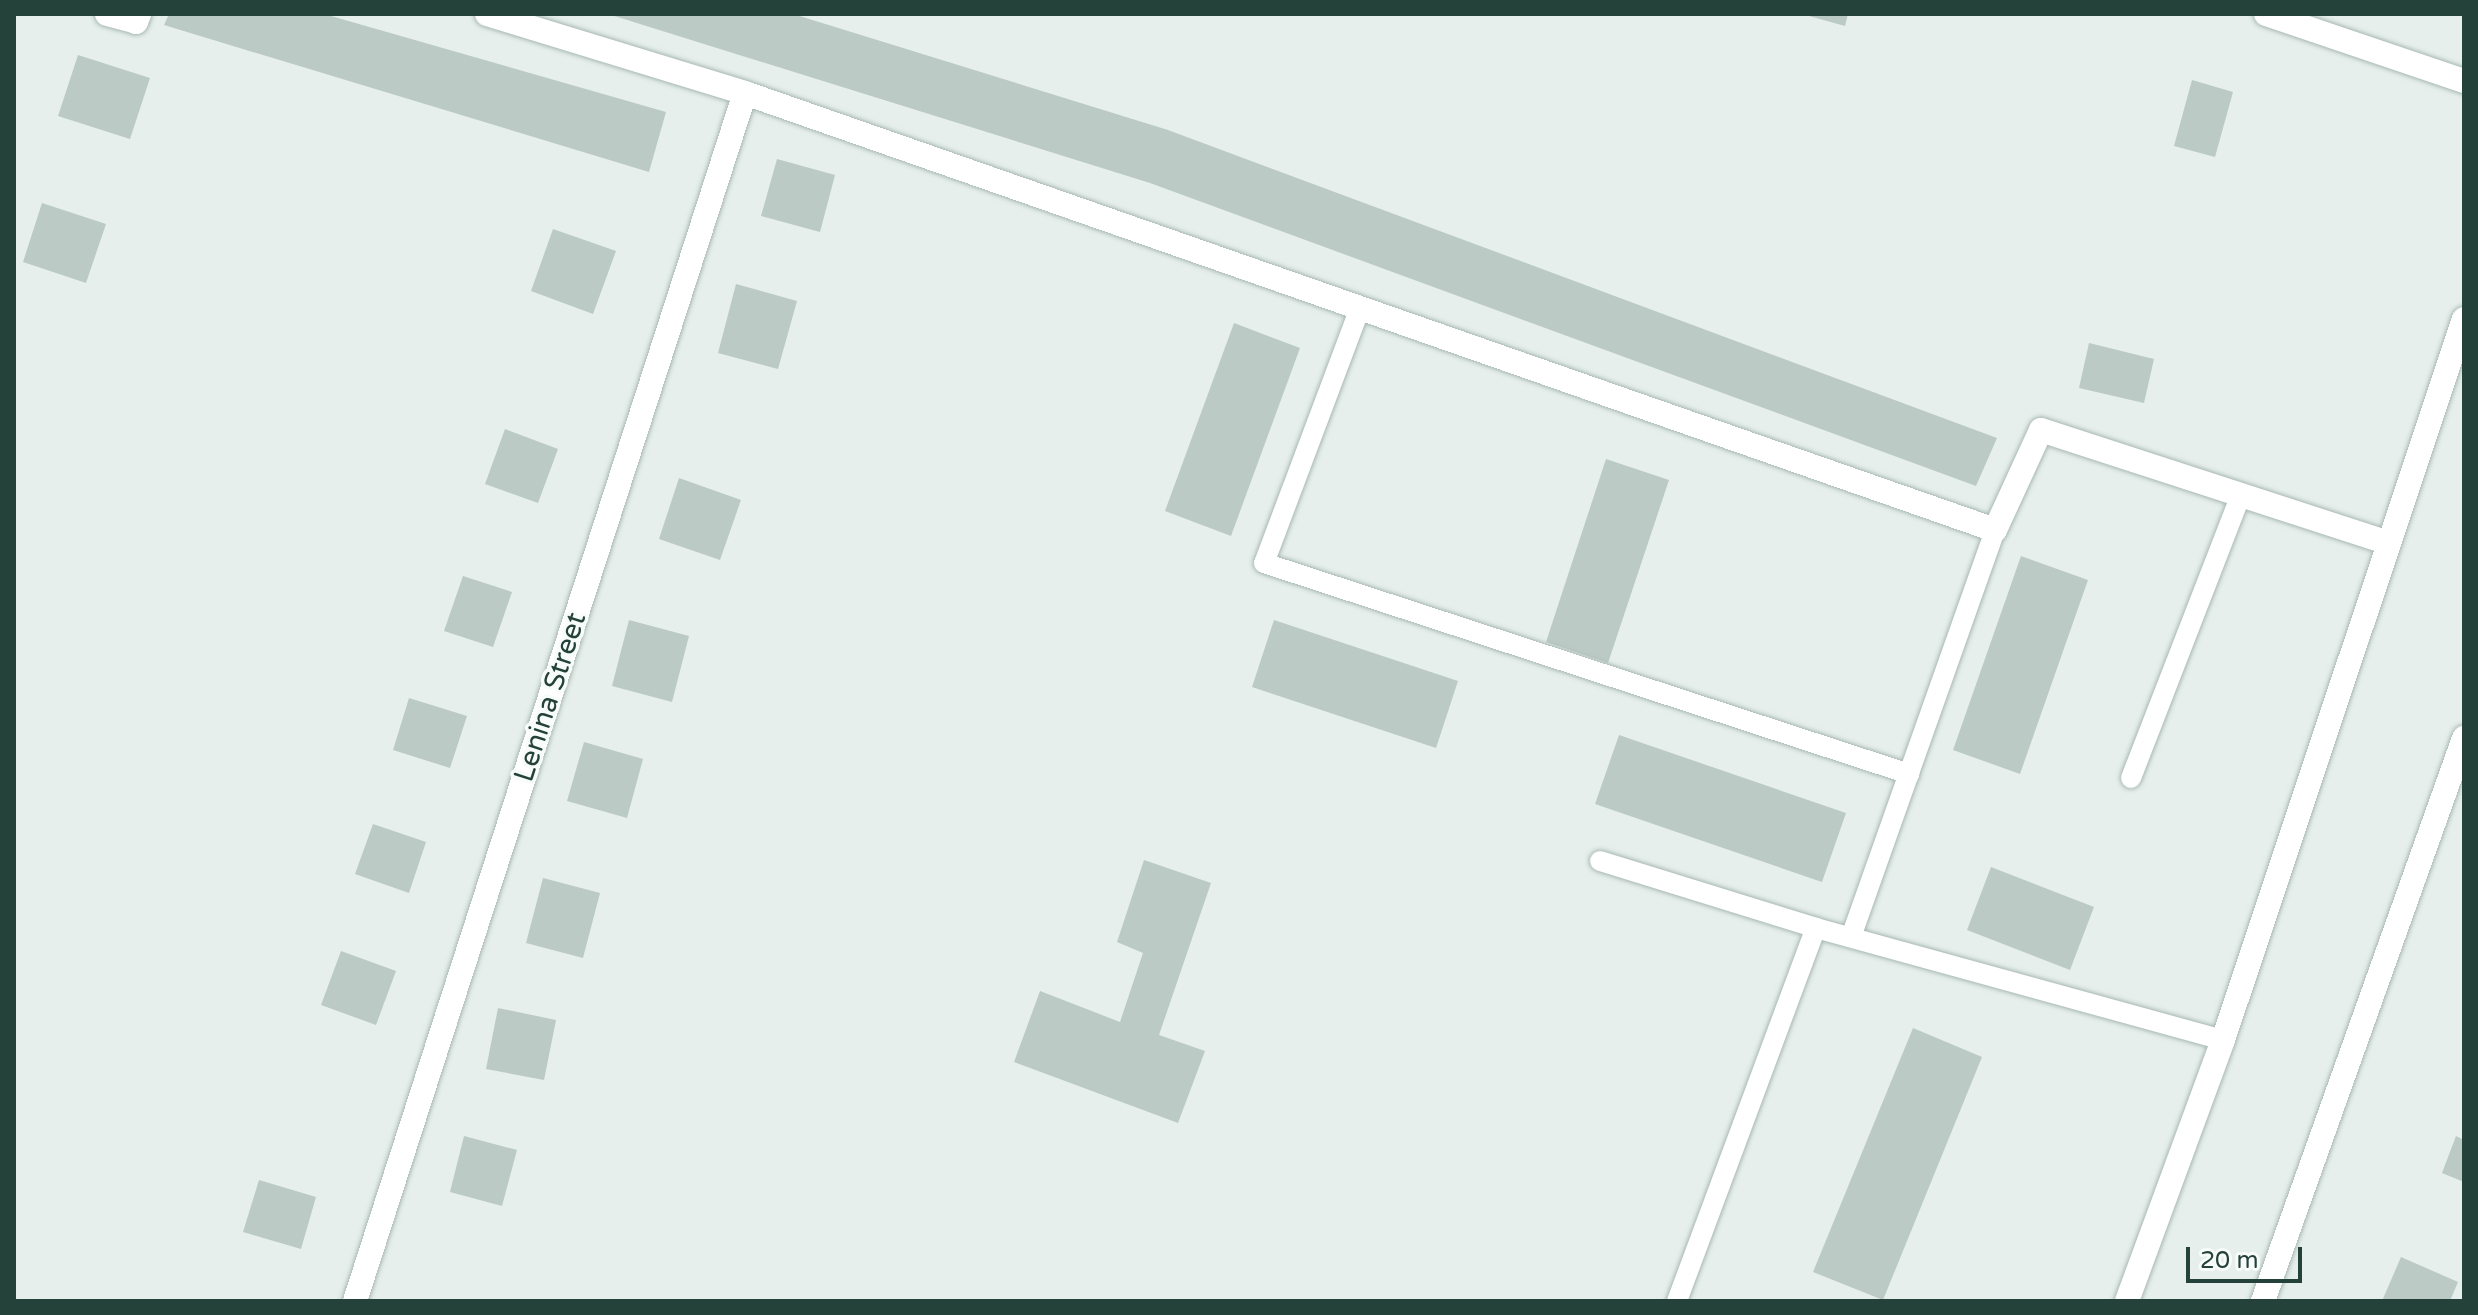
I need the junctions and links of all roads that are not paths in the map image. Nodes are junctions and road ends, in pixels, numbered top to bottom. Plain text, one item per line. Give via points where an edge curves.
1 (107, 14) edge
2 (139, 14) edge
3 (487, 14) edge
4 (2266, 14) edge
5 (2464, 81) edge
6 (745, 93) junction
7 (1360, 308) junction
8 (2464, 319) edge
9 (2241, 495) junction
10 (1996, 528) junction
11 (2385, 542) junction
12 (2464, 738) edge
13 (1909, 774) junction
14 (2131, 778) dead end
15 (1600, 861) dead end
16 (1816, 928) junction
17 (1851, 937) junction
18 (2223, 1040) junction
19 (355, 1301) edge
20 (1677, 1301) edge
21 (2127, 1301) edge
22 (2263, 1301) edge

1 - 2 street via 136,22
3 - 6 street
4 - 5 street
6 - 7 street
6 - 19 street, Lenina Street
7 - 10 street
7 - 13 lane via 1264,563
8 - 11 street
9 - 10 street via 2041,430
9 - 11 street
9 - 14 lane
10 - 13 lane
11 - 18 street
12 - 22 street
13 - 17 lane
15 - 16 lane
16 - 17 lane
16 - 20 lane
17 - 18 lane
18 - 21 street

